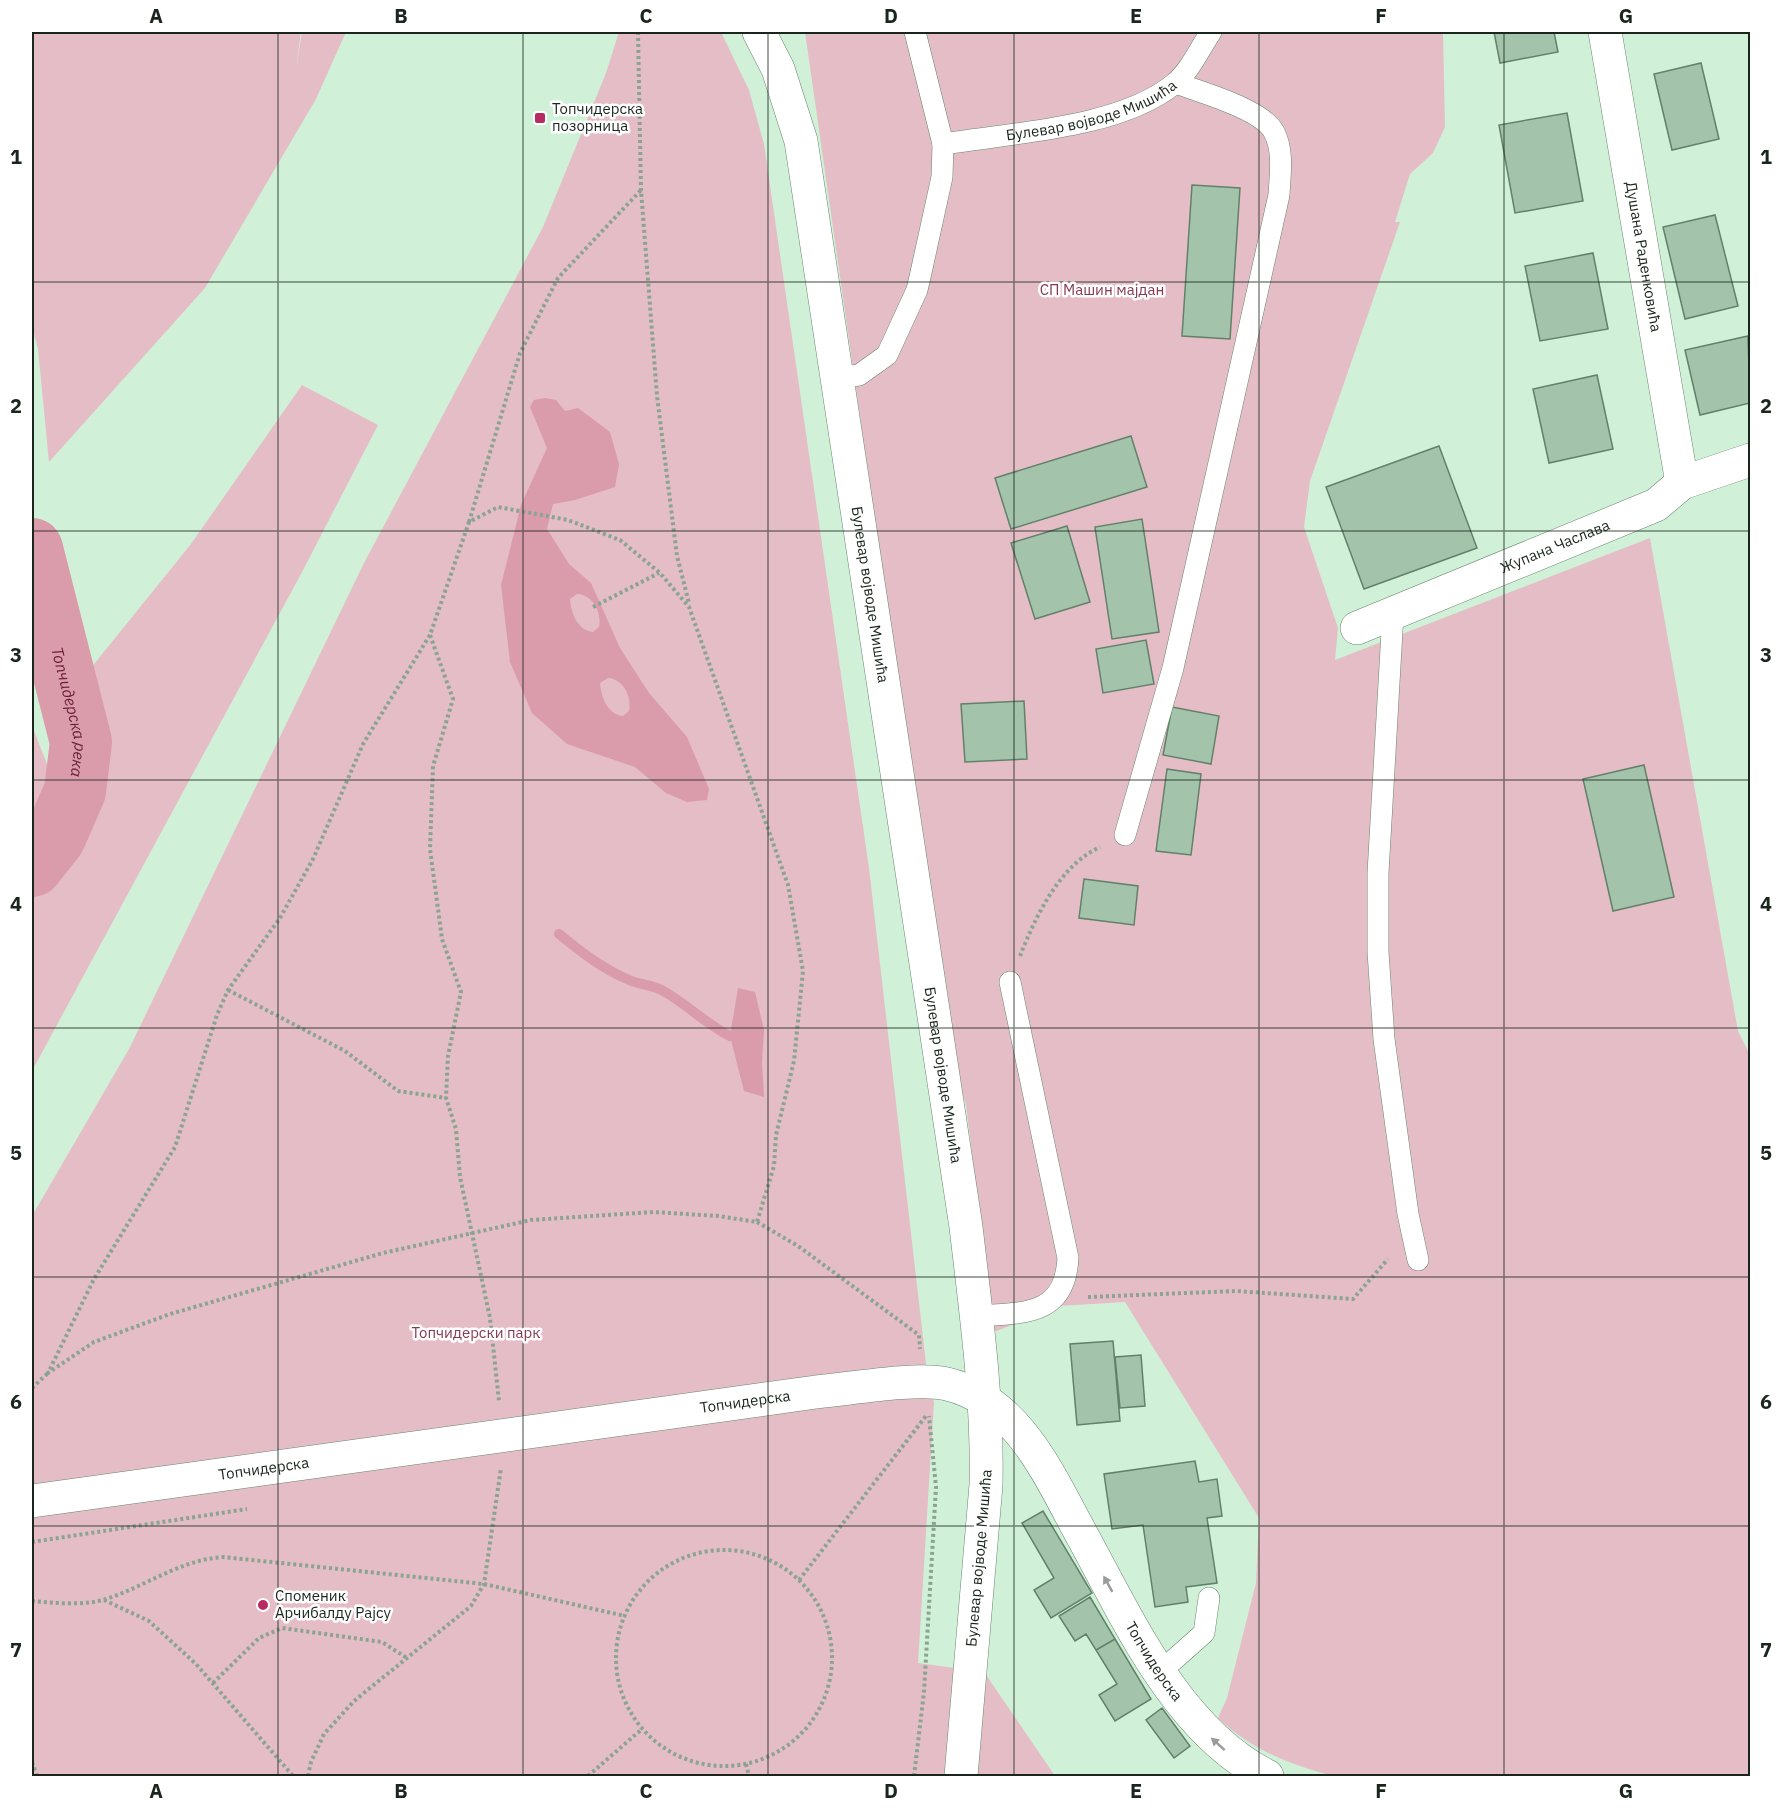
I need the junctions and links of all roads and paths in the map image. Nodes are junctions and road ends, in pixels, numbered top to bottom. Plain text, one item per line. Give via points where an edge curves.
1 (638, 32) edge
2 (759, 32) edge
3 (915, 32) edge
4 (1211, 32) edge
5 (1605, 32) edge
6 (1176, 83) junction
7 (943, 144) junction
8 (641, 190) junction
9 (837, 378) junction
10 (1750, 460) edge
11 (1682, 483) junction
12 (469, 522) junction
13 (660, 573) junction
14 (593, 607) dead end
15 (689, 607) junction
16 (1393, 614) junction
17 (1357, 628) dead end
18 (430, 635) junction
19 (1125, 835) joint
20 (1010, 982) joint
21 (228, 990) junction
22 (446, 1098) junction
23 (1408, 1214) junction
24 (757, 1222) junction
25 (473, 1234) junction
26 (1418, 1260) dead end
27 (1057, 1298) junction
28 (976, 1316) junction
29 (919, 1335) dead end
30 (48, 1373) junction
31 (32, 1388) edge
32 (984, 1398) junction
33 (928, 1413) junction
34 (917, 1414) dead end
35 (502, 1437) junction
36 (512, 1469) dead end
37 (501, 1471) junction
38 (489, 1472) dead end
39 (32, 1501) edge
40 (249, 1508) dead end
41 (32, 1542) edge
42 (800, 1580) junction
43 (484, 1584) junction
44 (1209, 1598) dead end
45 (104, 1600) junction
46 (32, 1601) edge
47 (625, 1616) junction
48 (407, 1658) junction
49 (1160, 1672) junction
50 (213, 1683) junction
51 (642, 1729) junction
52 (32, 1762) edge
53 (746, 1764) junction
54 (37, 1776) edge
55 (292, 1776) edge
56 (308, 1776) edge
57 (588, 1776) edge
58 (749, 1776) edge
59 (914, 1776) edge
60 (961, 1776) edge
61 (1266, 1776) edge

1 - 8 path
2 - 9 street, Булевар војводе Мишића via 778,69 801,141
3 - 7 lane
4 - 6 lane, Булевар војводе Мишића
5 - 11 street, Душана Раденковића
6 - 7 lane, Булевар војводе Мишића via 1142,106 1101,119
6 - 19 lane via 1266,122 1274,131 1281,162 1279,195 1173,668
7 - 9 lane via 942,177 917,290 908,311 887,355 859,375
8 - 12 path via 558,278 520,353
8 - 15 path via 657,396 677,556
9 - 28 street, Булевар војводе Мишића via 966,1227
10 - 11 street, Жупана Часлава
11 - 16 street, Жупана Часлава via 1656,505
12 - 13 path via 498,507 568,520 620,540
12 - 18 path
13 - 14 path
13 - 15 path
15 - 24 path via 788,885 803,971 794,1062 776,1136 774,1166
16 - 17 street, Жупана Часлава
16 - 23 lane via 1378,873 1378,952 1384,1039
18 - 21 path via 363,744 313,859 279,918
18 - 22 path via 453,699 433,766 430,849 442,939 461,992 448,1056
19 - 20 path via 1088,852 1053,888
20 - 27 lane via 1068,1258 1067,1278
21 - 22 path via 345,1051 398,1091
21 - 30 path via 175,1147 94,1279
22 - 25 path via 456,1129 460,1177
23 - 26 lane
23 - 27 path via 1387,1262 1353,1299 1236,1292
24 - 25 path via 653,1212 531,1220
24 - 29 path via 798,1246
25 - 30 path via 383,1253 170,1314 94,1342
25 - 35 path via 492,1329
27 - 28 lane via 1016,1313
28 - 32 street, Булевар војводе Мишића
30 - 31 path
32 - 35 street, Топчидерска via 928,1381 816,1392
49 -> 32 street, Топчидерска via 1036,1451
32 - 60 street, Булевар војводе Мишића via 985,1507
33 - 34 path
33 - 42 path
33 - 59 path via 936,1487 924,1692
35 - 37 path
35 - 39 street, Топчидерска
36 - 37 path
37 - 38 path
37 - 43 path
40 - 41 path
42 - 47 path via 771,1560 739,1550 701,1551 666,1565 639,1591
42 - 53 path via 820,1608 831,1640 832,1675 821,1707 801,1735 773,1755
43 - 45 path via 223,1557 198,1559
43 - 47 path
43 - 48 path via 471,1606
44 - 49 lane via 1204,1634
45 - 46 path via 61,1604
45 - 50 path via 149,1621
47 - 51 path via 615,1660 622,1697
48 - 50 path via 382,1642 282,1628 258,1638
48 - 56 path via 354,1701 324,1734
61 -> 49 street, Топчидерска via 1212,1738
50 - 55 path
51 - 53 path via 671,1753 706,1766
51 - 57 path
52 - 54 path
53 - 58 path

